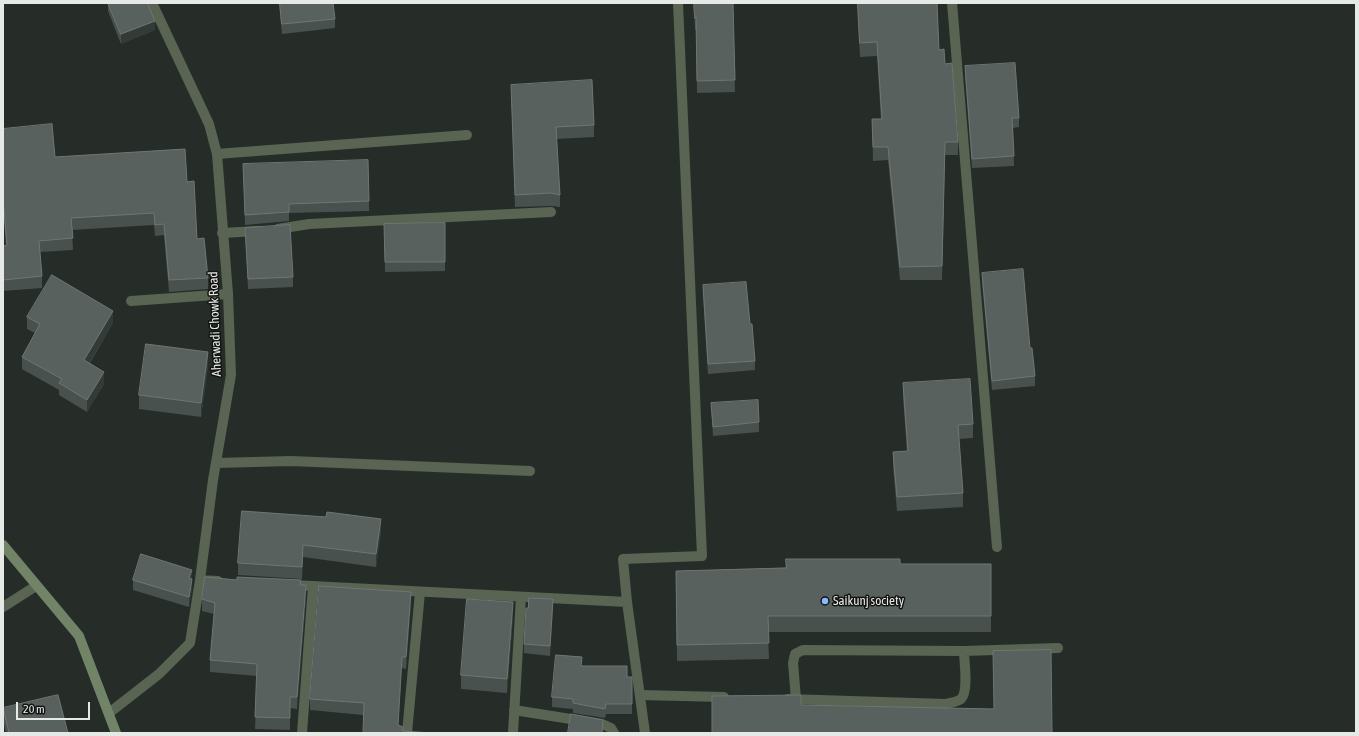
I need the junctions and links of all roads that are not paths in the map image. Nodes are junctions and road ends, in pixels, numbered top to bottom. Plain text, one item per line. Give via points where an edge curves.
1 (152, 3) edge
2 (678, 3) edge
3 (952, 3) edge
4 (467, 135) dead end
5 (217, 154) junction
6 (551, 212) dead end
7 (222, 233) junction
8 (228, 294) junction
9 (131, 301) dead end
10 (216, 463) junction
11 (530, 471) dead end
12 (3, 546) edge
13 (997, 546) dead end
14 (200, 580) junction
15 (230, 582) edge
16 (283, 584) edge
17 (36, 586) junction
18 (313, 586) junction
19 (420, 592) junction
20 (521, 597) junction
21 (627, 602) junction
22 (3, 607) edge
23 (1058, 648) dead end
24 (964, 651) junction
25 (640, 695) junction
26 (732, 698) edge
27 (775, 699) edge
28 (796, 699) junction
29 (514, 710) junction
30 (109, 713) junction
31 (116, 733) edge
32 (302, 733) edge
33 (407, 733) edge
34 (512, 733) edge
35 (614, 733) edge
36 (645, 733) edge

1 - 5 street, Aherwadi Chowk Road via 209,124
2 - 21 street via 702,556 623,559
3 - 13 street
4 - 5 street
5 - 7 street, Aherwadi Chowk Road
6 - 7 street via 309,224 284,229
7 - 8 street, Aherwadi Chowk Road
8 - 9 street
8 - 10 street, Aherwadi Chowk Road via 231,375
10 - 11 street via 291,461
10 - 14 street, Aherwadi Chowk Road
12 - 17 street
14 - 15 street
14 - 30 street, Aherwadi Chowk Road via 190,643 159,674
16 - 18 street
17 - 22 street
17 - 30 street via 79,636
18 - 19 street
18 - 32 street
19 - 20 street
19 - 33 street
20 - 21 street
20 - 29 street
21 - 25 street
23 - 24 street
24 - 28 street via 803,650 796,654 793,663
24 - 28 street via 965,692 961,699 955,702 945,704
25 - 26 street
25 - 36 street
27 - 28 street
29 - 34 street
29 - 35 street via 602,724 611,728
30 - 31 street

